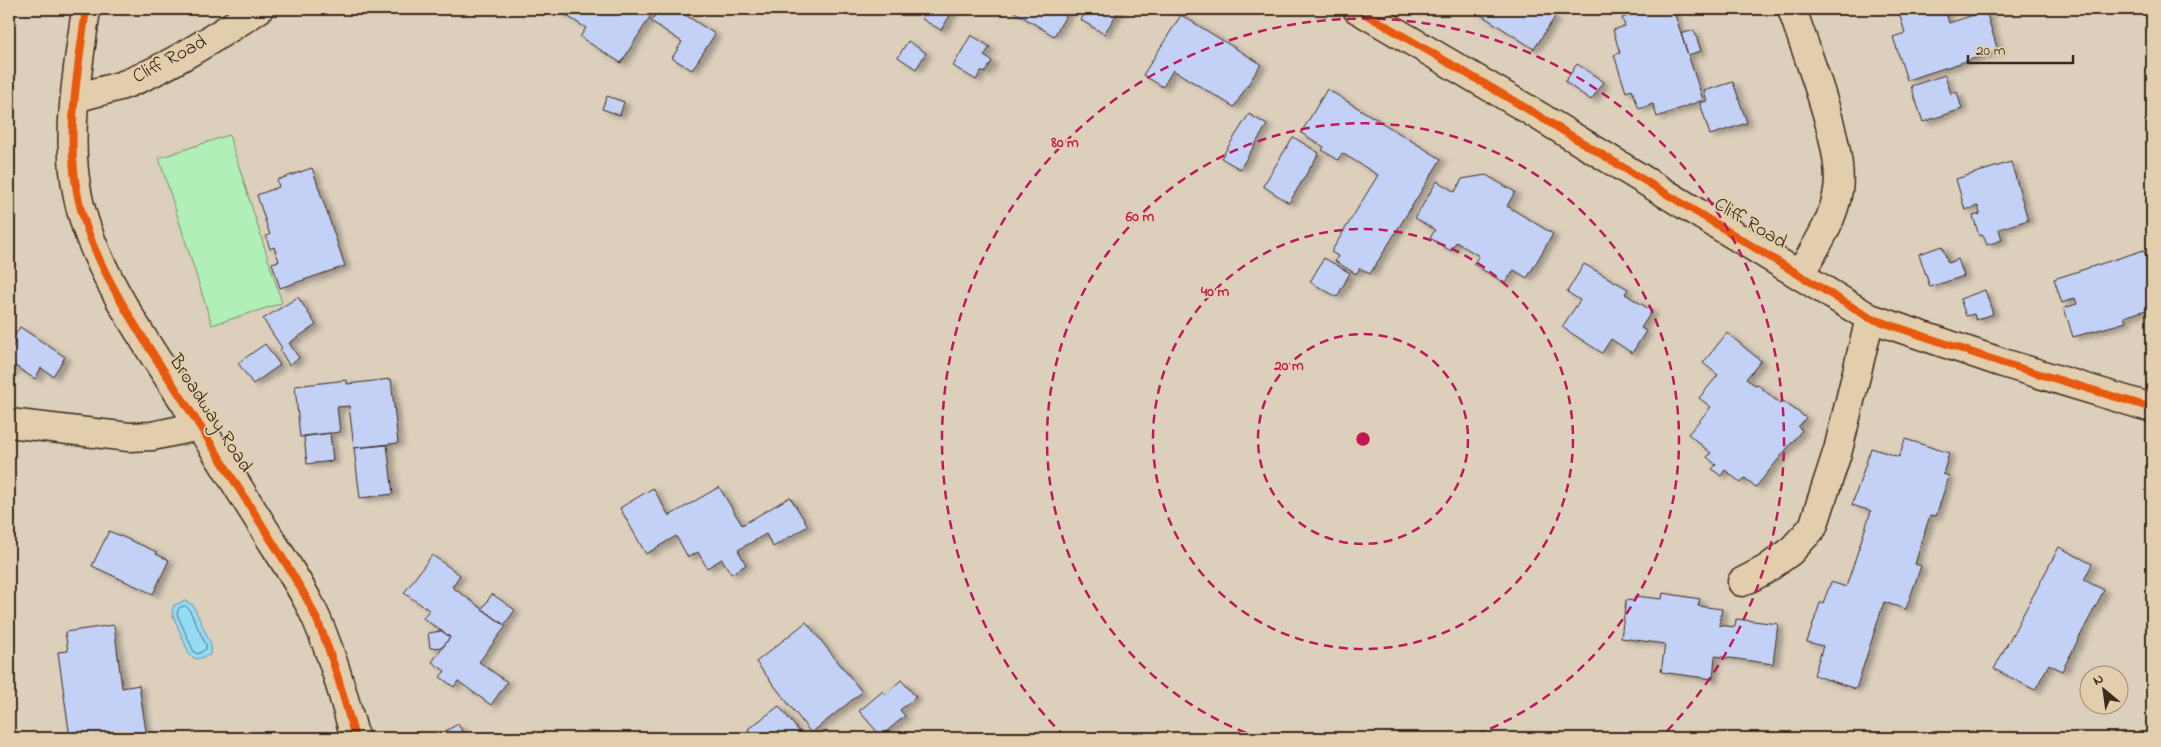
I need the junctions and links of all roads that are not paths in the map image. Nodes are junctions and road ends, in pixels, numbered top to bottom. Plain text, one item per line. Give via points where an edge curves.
1 (86, 9) edge
2 (260, 9) edge
3 (1357, 9) edge
4 (1792, 9) edge
5 (75, 98) junction
6 (1800, 274) junction
7 (1870, 318) junction
8 (2152, 408) edge
9 (9, 423) edge
10 (200, 426) junction
11 (1742, 582) dead end
12 (355, 738) edge

1 - 5 street, Broadway Road
2 - 5 street, Cliff Road via 150,72 122,85
3 - 6 street, Cliff Road
4 - 6 street via 1830,127 1839,176 1836,202
5 - 10 street, Broadway Road via 74,169 82,216 113,284
6 - 7 street, Cliff Road
7 - 8 street, Cliff Road
7 - 11 street via 1838,450 1813,527 1790,552
9 - 10 street via 128,437 152,436
10 - 12 street, Broadway Road via 311,606 342,689

